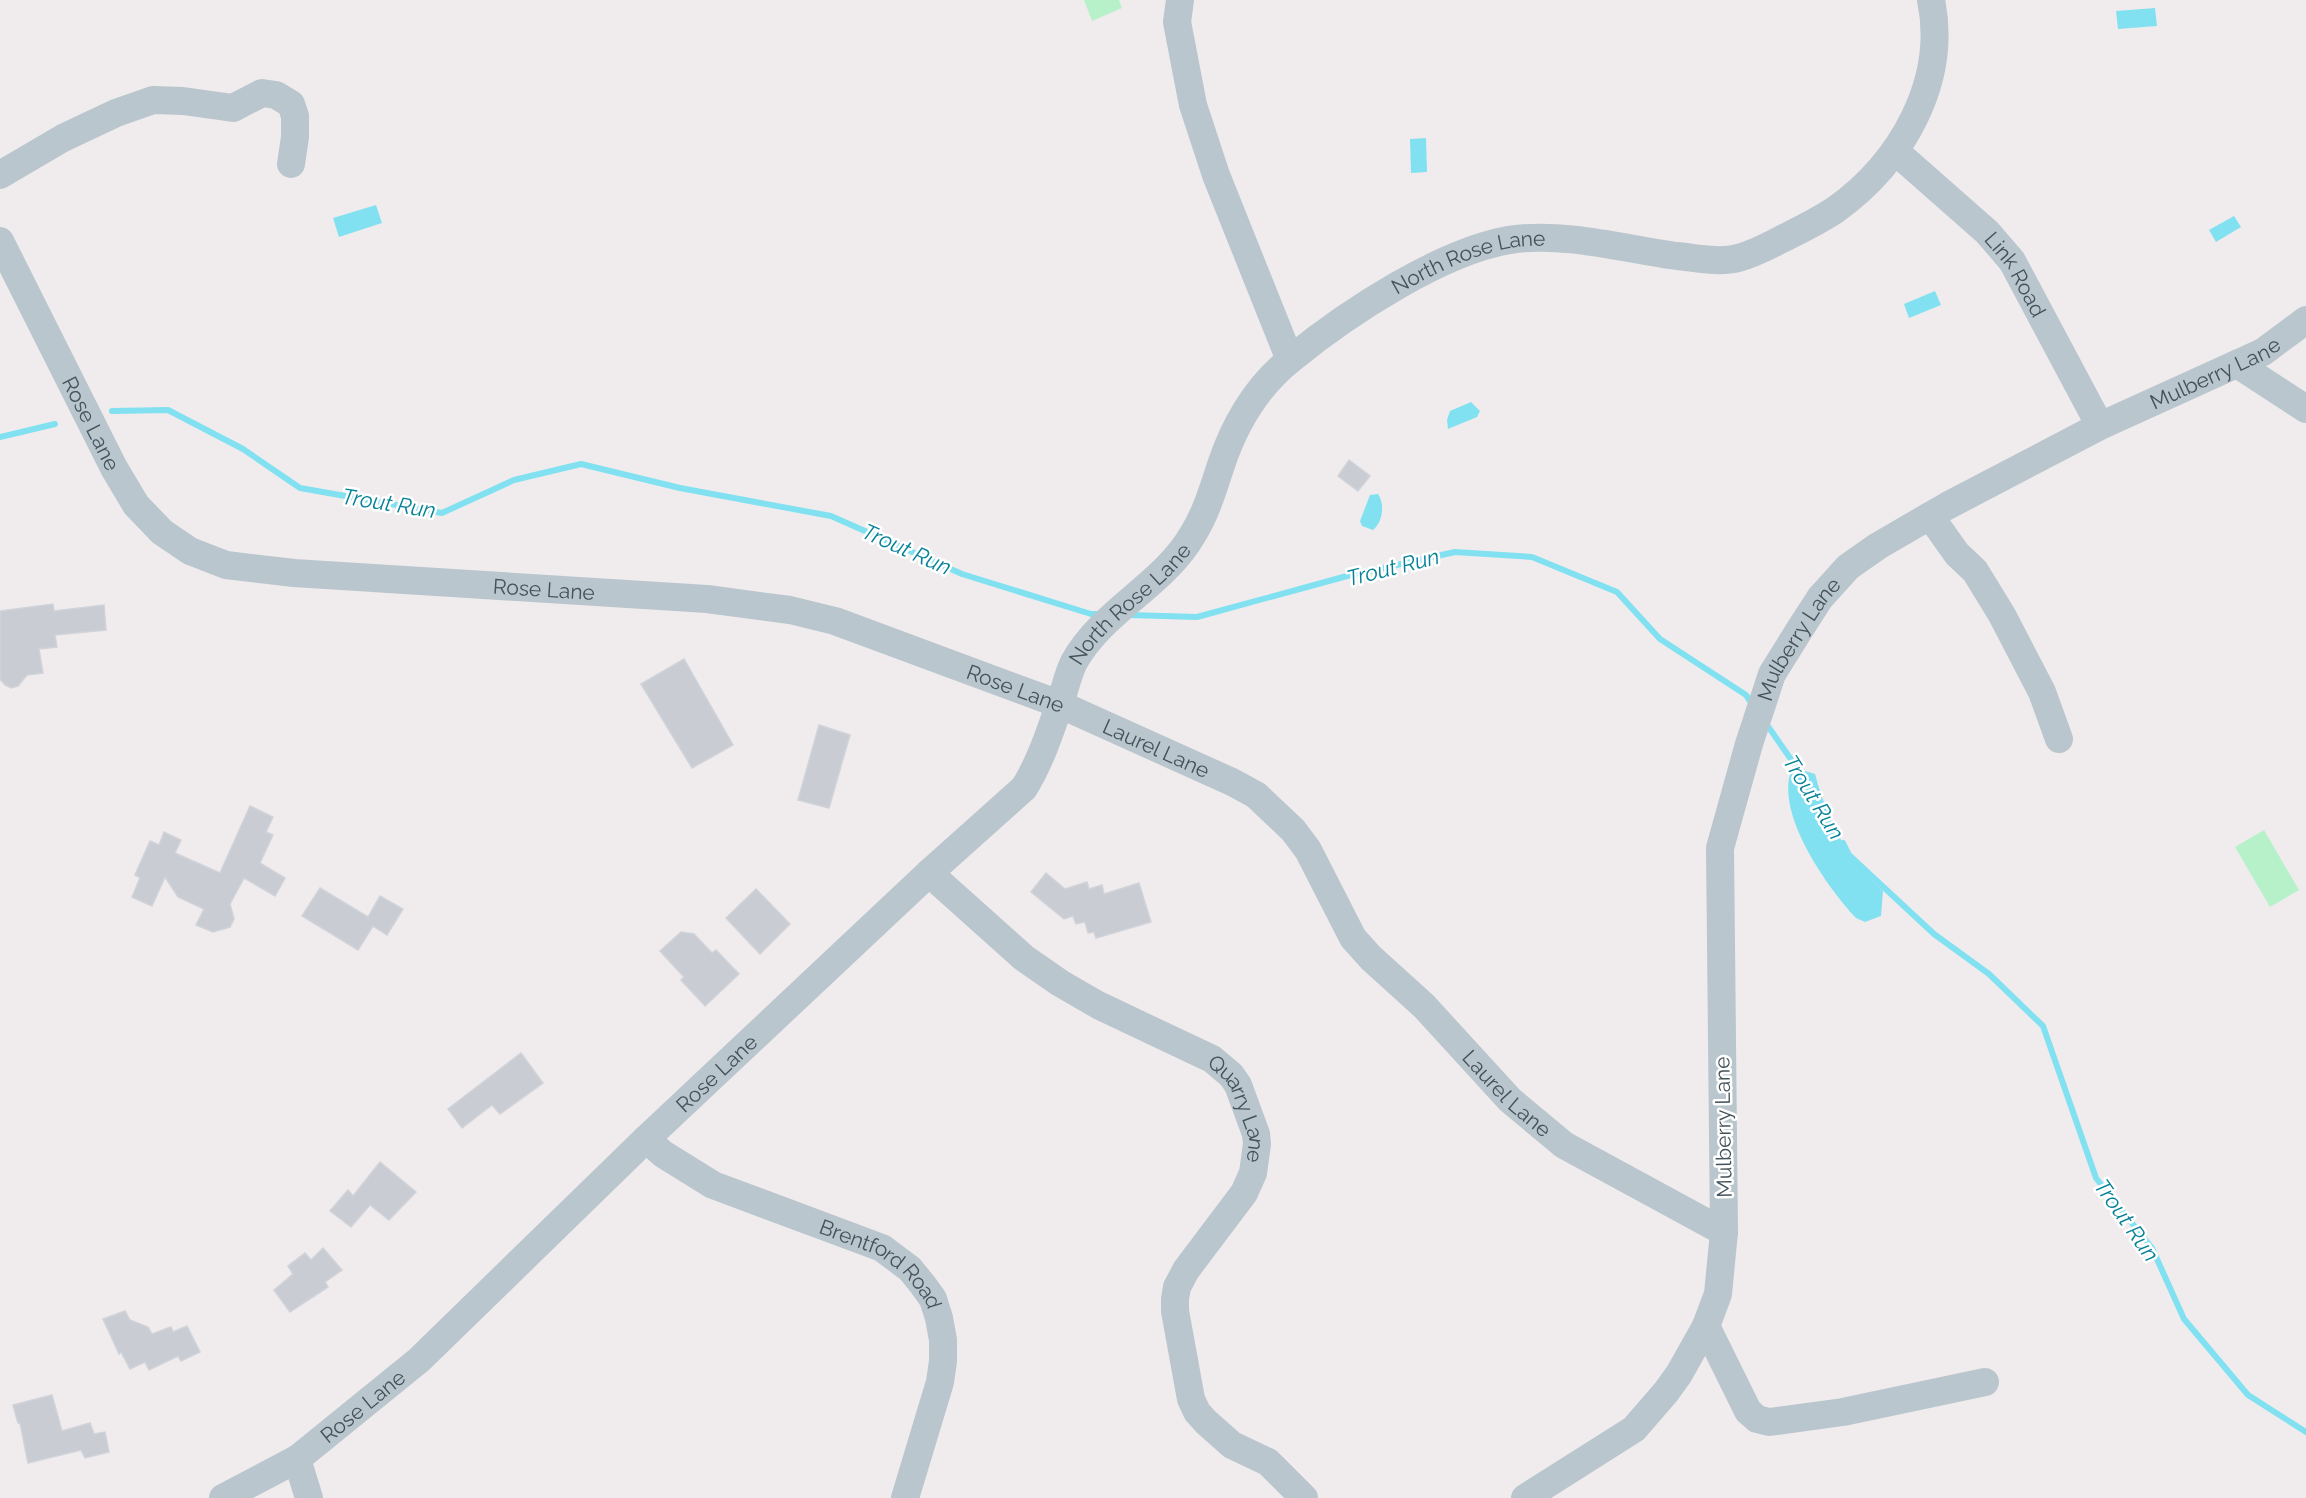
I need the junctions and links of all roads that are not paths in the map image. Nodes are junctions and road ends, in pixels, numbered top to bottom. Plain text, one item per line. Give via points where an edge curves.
1 (1180, 0) edge
2 (1931, 0) edge
3 (1894, 151) junction
4 (291, 164) dead end
5 (0, 175) edge
6 (0, 241) edge
7 (2306, 320) edge
8 (1290, 360) junction
9 (2237, 364) junction
10 (2306, 409) edge
11 (2100, 426) junction
12 (1930, 516) junction
13 (1059, 704) junction
14 (2059, 739) dead end
15 (929, 873) junction
16 (646, 1139) junction
17 (1724, 1232) junction
18 (1706, 1326) junction
19 (1985, 1382) dead end
20 (297, 1459) junction
21 (223, 1498) edge
22 (309, 1498) edge
23 (905, 1498) edge
24 (1304, 1498) edge
25 (1525, 1498) edge

1 - 8 street via 1177,22 1193,105 1216,175
2 - 3 street, North Rose Lane via 1935,43 1932,66 1920,107
3 - 8 street, North Rose Lane via 1876,174 1833,211 1738,258 1711,260 1556,238 1490,244 1451,258 1392,290
3 - 11 street, Link Road via 1987,232 2012,261
4 - 5 street via 295,116 291,104 276,95 262,93 233,108 153,100 63,138
6 - 13 street, Rose Lane via 136,505 162,532 190,551 226,564 294,573 707,599 790,610 835,621
7 - 9 street, Mulberry Lane via 2263,352
8 - 13 street, North Rose Lane via 1258,390 1237,424 1210,502 1190,539 1175,560 1087,644 1073,664
9 - 10 street
9 - 11 street, Mulberry Lane
11 - 12 street, Mulberry Lane
12 - 14 street via 1957,554 1975,571 2002,615 2042,692
12 - 17 street, Mulberry Lane via 1848,567 1820,598 1772,674 1720,848
13 - 15 street, Rose Lane via 1035,771 1024,788
13 - 17 street, Laurel Lane via 1256,795 1308,850 1353,938 1424,1006 1510,1100 1564,1144
15 - 16 street, Rose Lane
15 - 24 street, Quarry Lane via 1024,958 1060,983 1212,1059 1238,1085 1256,1134 1253,1173 1244,1193 1186,1270 1177,1287 1175,1311 1191,1399 1197,1412 1232,1445 1268,1462
16 - 20 street, Rose Lane via 419,1360
16 - 23 street, Brentford Road via 713,1185 882,1248 910,1269 928,1292 939,1318 943,1361
17 - 18 street via 1718,1294
18 - 19 street via 1748,1411 1756,1419 1769,1422 1843,1412
18 - 25 street via 1679,1374 1634,1429
20 - 21 street, Rose Lane
20 - 22 street

